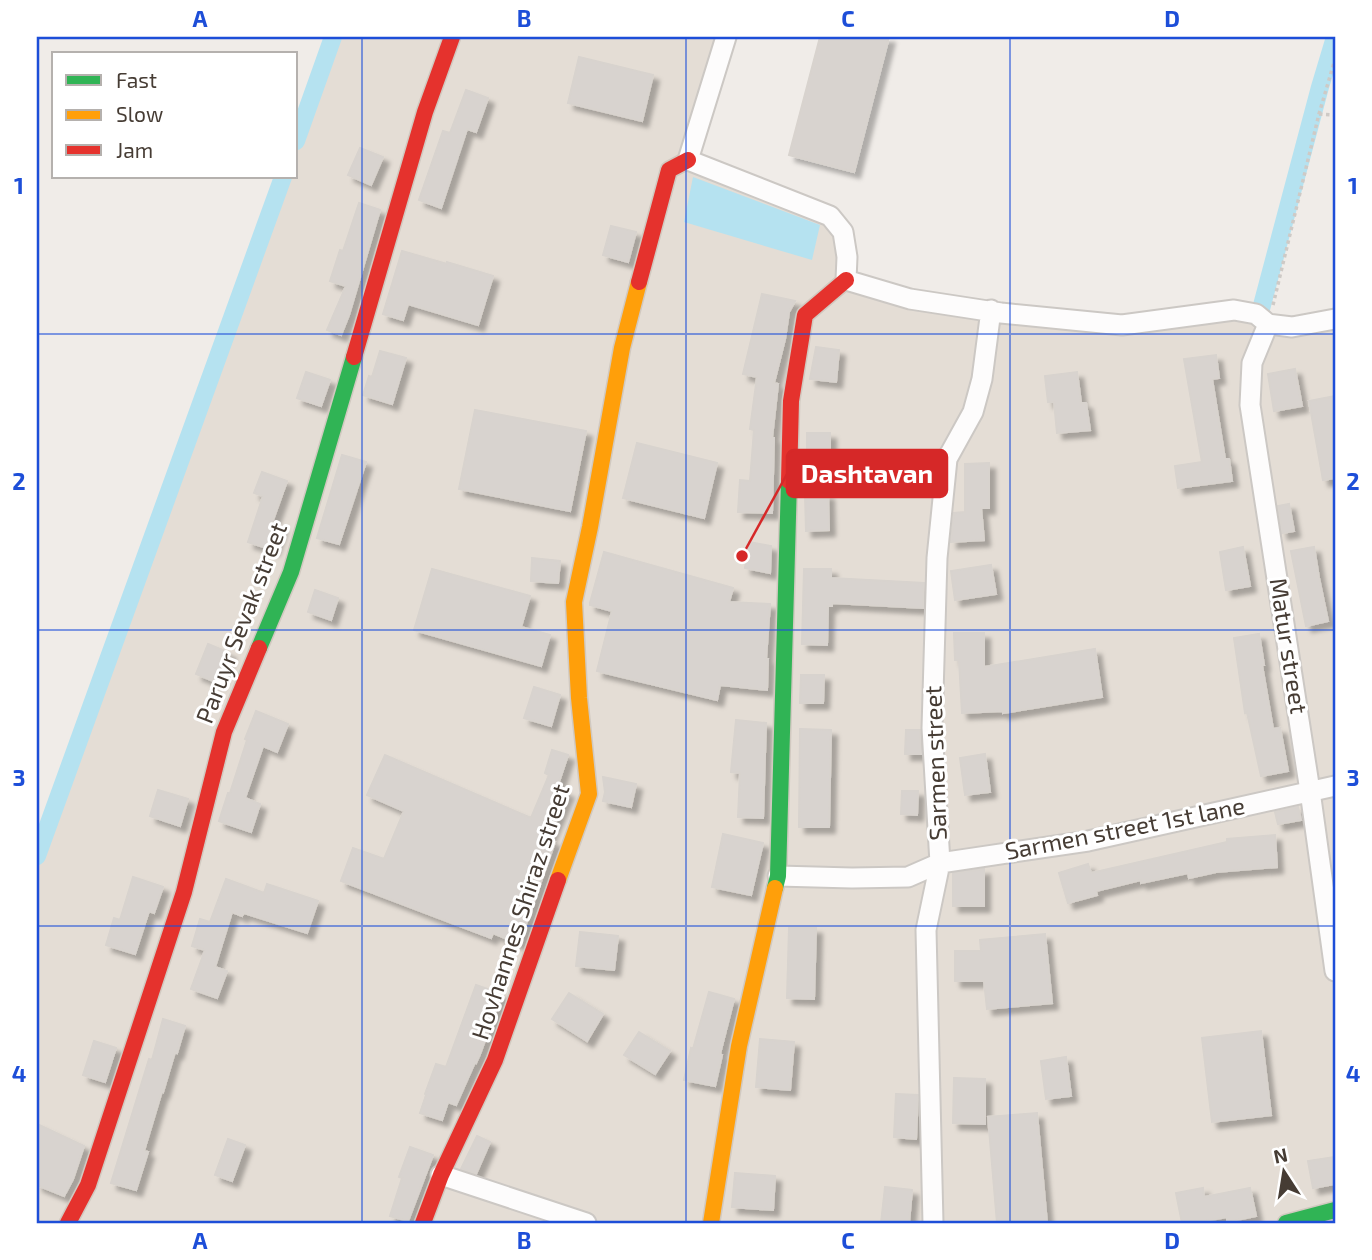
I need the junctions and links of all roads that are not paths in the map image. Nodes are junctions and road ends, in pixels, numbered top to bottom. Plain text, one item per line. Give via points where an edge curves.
1 (452, 37) edge
2 (726, 37) edge
3 (688, 160) junction
4 (846, 281) junction
5 (991, 310) junction
6 (1335, 320) edge
7 (1268, 324) junction
8 (1335, 786) edge
9 (1310, 792) junction
10 (940, 863) junction
11 (778, 876) junction
12 (1335, 971) edge
13 (441, 1175) junction
14 (1335, 1210) edge
15 (68, 1223) edge
16 (423, 1223) edge
17 (586, 1223) edge
18 (711, 1223) edge
19 (933, 1223) edge
20 (1286, 1223) edge

1 - 15 street, Paruyr Sevak street via 425,112 291,572 224,732 184,892 88,1185
2 - 3 street
3 - 4 street via 830,216 843,232
3 - 13 street, Hovhannes Shiraz street via 668,170 625,335 575,602 589,794 495,1060
4 - 5 street via 911,299
4 - 11 street via 805,315 791,401
5 - 7 street via 1122,325 1234,310 1256,314
5 - 10 street, Sarmen street via 973,412 947,459 937,558 932,728
6 - 7 street via 1292,327
7 - 9 street, Matur street via 1252,363 1250,405
8 - 9 street, Sarmen street 1st lane
9 - 10 street, Sarmen street 1st lane via 1088,841
9 - 12 street, Matur street
10 - 11 street, Sarmen street 1st lane via 908,877
10 - 19 street, Sarmen street via 926,930
11 - 18 street via 739,1046
13 - 16 street, Hovhannes Shiraz street
13 - 17 street
14 - 20 street

